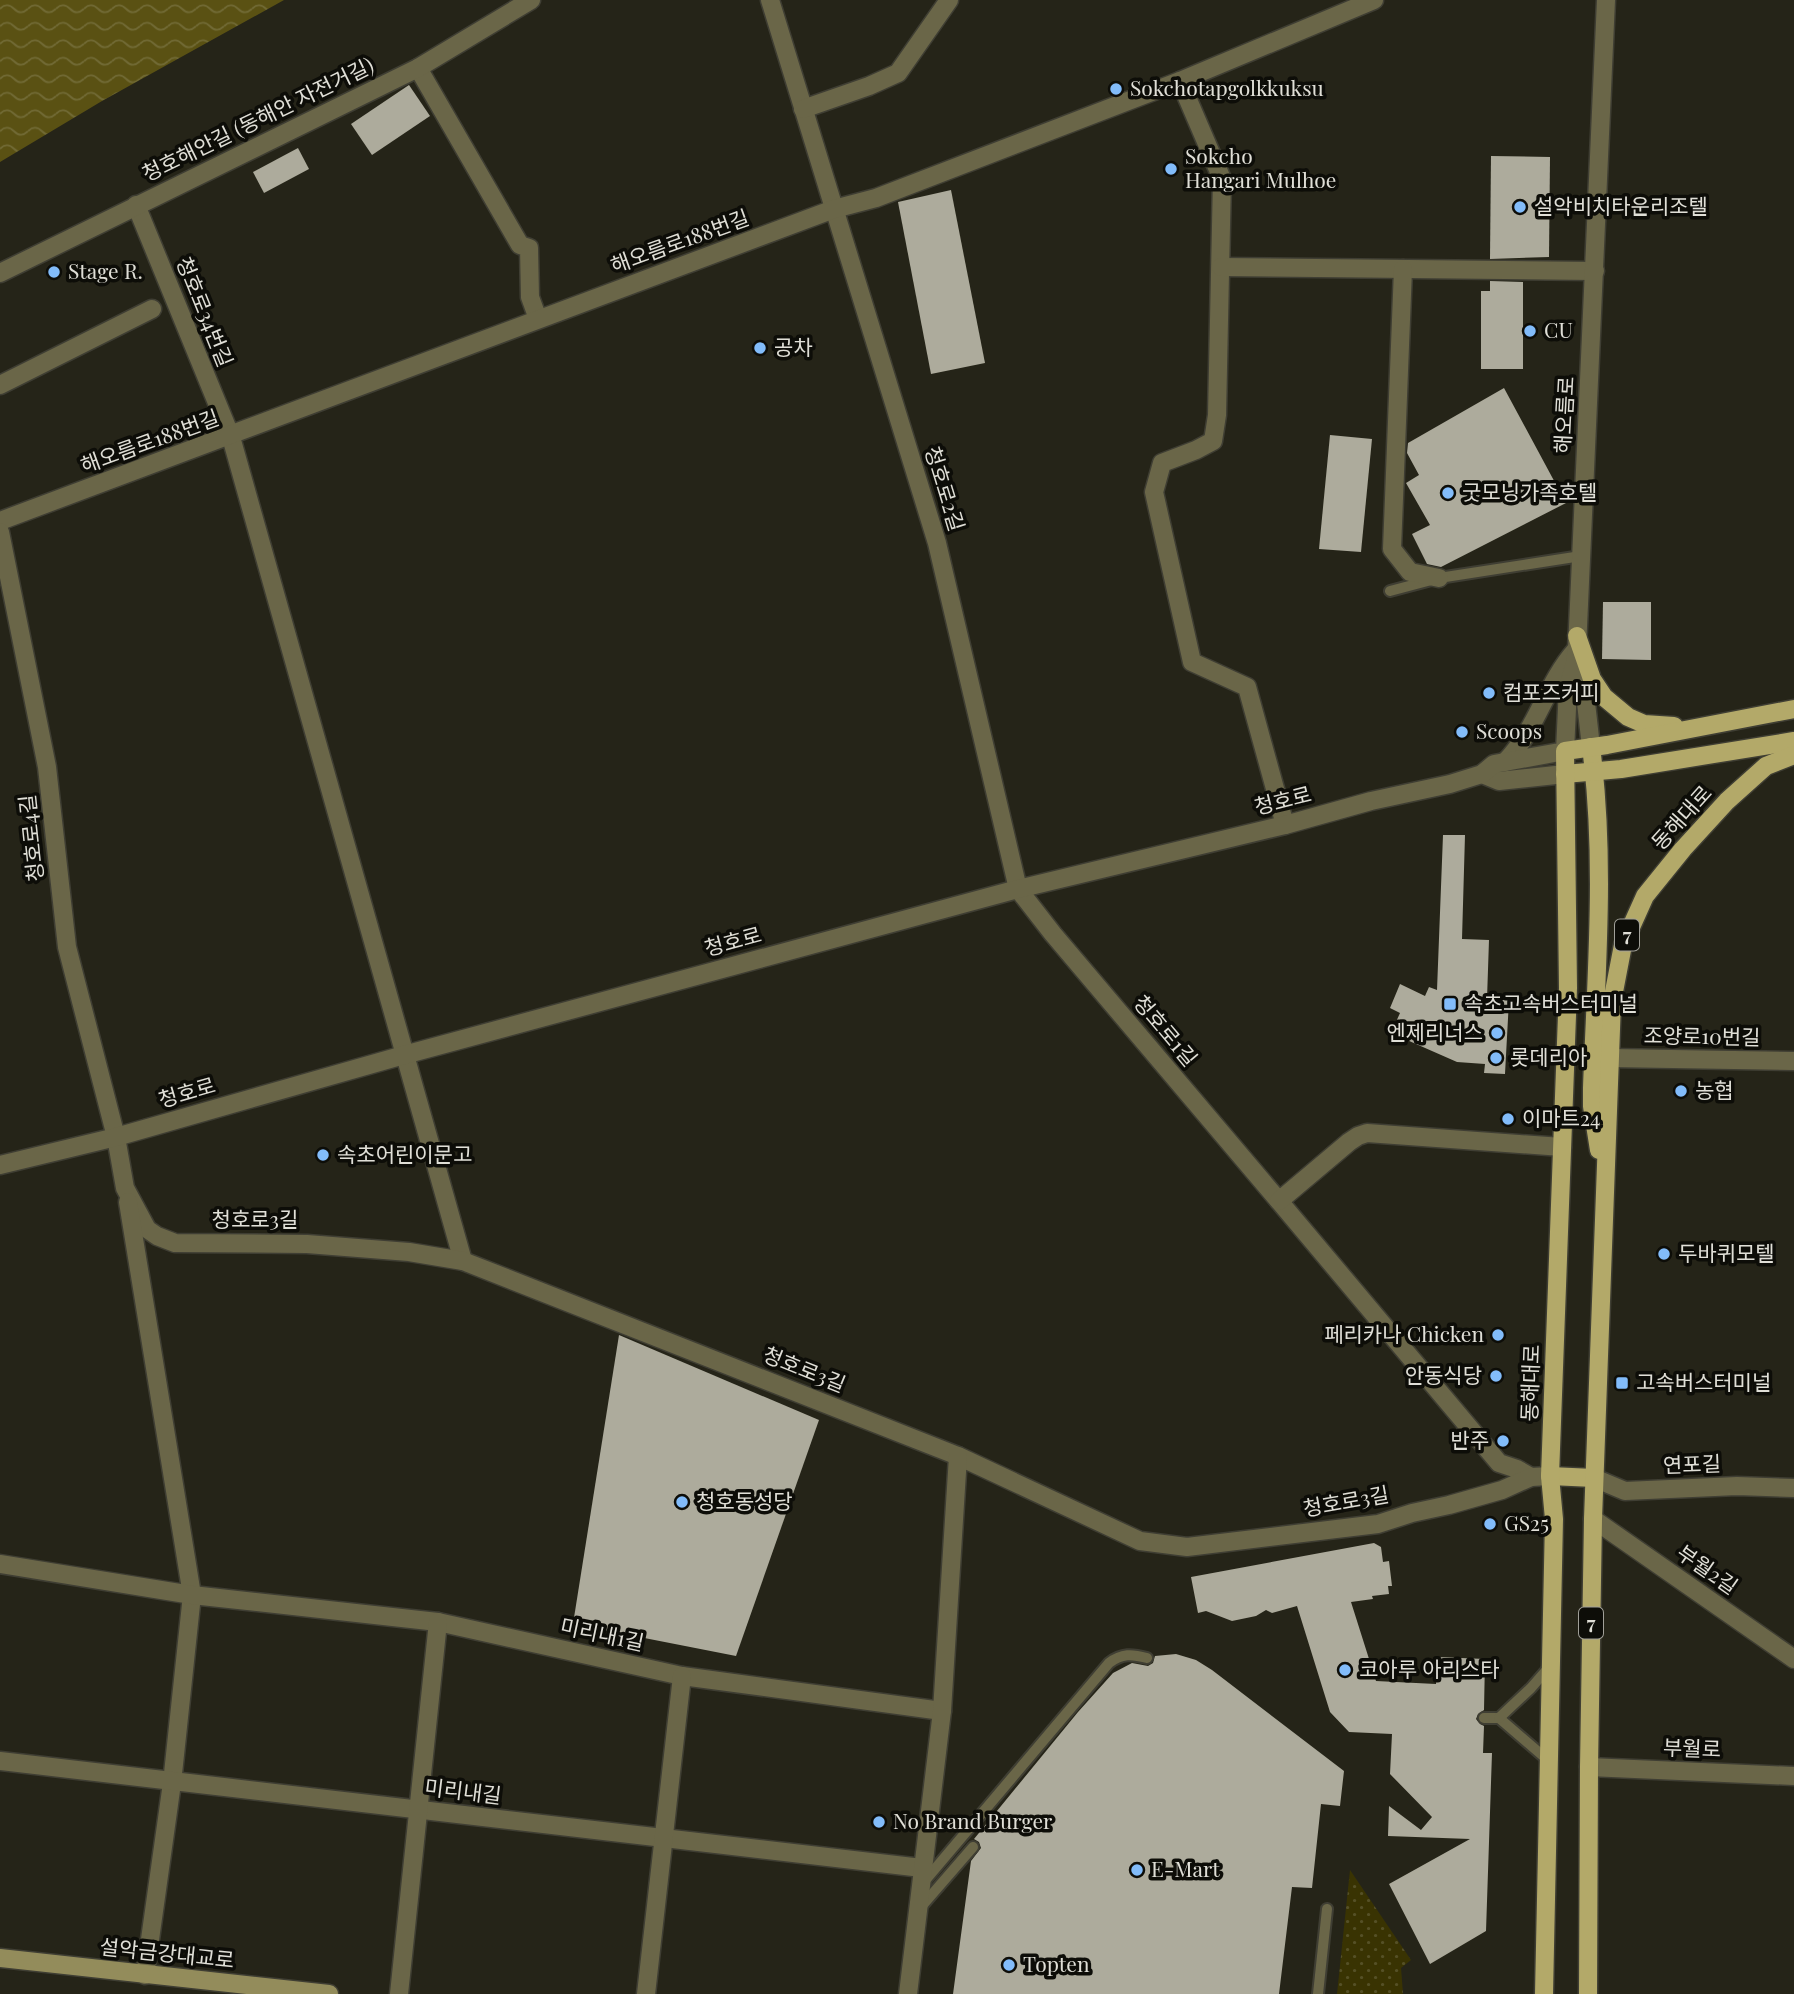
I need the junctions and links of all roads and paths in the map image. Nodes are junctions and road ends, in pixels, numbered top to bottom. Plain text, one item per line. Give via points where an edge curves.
1 (531, 0) edge
2 (770, 0) edge
3 (949, 0) edge
4 (1374, 0) edge
5 (1605, 0) edge
6 (418, 68) junction
7 (1180, 81) junction
8 (803, 109) junction
9 (136, 205) junction
10 (834, 209) junction
11 (1221, 267) junction
12 (1404, 269) junction
13 (1595, 271) junction
14 (0, 273) edge
15 (152, 309) dead end
16 (538, 319) junction
17 (0, 385) edge
18 (231, 437) junction
19 (0, 520) edge
20 (0, 532) edge
21 (1581, 556) junction
22 (1439, 578) junction
23 (1390, 591) dead end
24 (1576, 649) junction
25 (1794, 709) edge
26 (1702, 728) junction
27 (1794, 741) edge
28 (1591, 747) junction
29 (1565, 751) junction
30 (1794, 755) edge
31 (1505, 762) junction
32 (1594, 772) junction
33 (1566, 774) junction
34 (1482, 775) junction
35 (1285, 825) junction
36 (1018, 888) junction
37 (404, 1055) junction
38 (1610, 1058) junction
39 (1794, 1061) edge
40 (117, 1137) junction
41 (1562, 1147) junction
42 (0, 1165) edge
43 (1605, 1184) junction
44 (125, 1188) junction
45 (1279, 1200) junction
46 (463, 1261) junction
47 (958, 1456) junction
48 (1550, 1476) junction
49 (1531, 1477) junction
50 (1594, 1478) junction
51 (1794, 1488) edge
52 (1593, 1519) junction
53 (0, 1564) edge
54 (192, 1595) junction
55 (438, 1622) junction
56 (1147, 1658) dead end
57 (1794, 1659) edge
58 (1551, 1665) junction
59 (682, 1676) junction
60 (942, 1711) junction
61 (1484, 1718) dead end
62 (1499, 1718) junction
63 (0, 1761) edge
64 (1549, 1761) junction
65 (1589, 1767) junction
66 (1794, 1776) edge
67 (172, 1783) junction
68 (418, 1810) junction
69 (663, 1838) junction
70 (973, 1847) dead end
71 (922, 1868) junction
72 (919, 1887) junction
73 (1327, 1909) dead end
74 (917, 1912) junction
75 (0, 1958) edge
76 (145, 1975) junction
77 (329, 1994) edge
78 (399, 1994) edge
79 (646, 1994) edge
80 (908, 1994) edge
81 (1318, 1994) edge
82 (1544, 1994) edge
83 (1588, 1994) edge

1 - 6 street, 청호해안길 (동해안 자전거길)
2 - 8 street, 청호로2길
3 - 8 street via 898,73
4 - 7 street, 해오름로188번길
5 - 13 street, 해오름로
6 - 9 street, 청호해안길 (동해안 자전거길)
6 - 16 street via 520,245 529,248 530,297
7 - 10 street, 해오름로188번길 via 876,198
7 - 11 street via 1222,179
8 - 10 street, 청호로2길
9 - 14 street, 청호해안길 (동해안 자전거길)
9 - 18 street, 청호로34번길
10 - 16 street, 해오름로188번길
10 - 36 street, 청호로2길 via 937,543
11 - 12 street
11 - 35 street via 1213,441 1162,463 1154,492 1192,662 1247,687
12 - 13 street
12 - 22 street via 1392,549 1410,572
13 - 21 street, 해오름로
15 - 17 street
16 - 18 street, 해오름로188번길
18 - 19 street, 해오름로188번길
18 - 37 street, 청호로34번길
20 - 40 street, 청호로4길 via 47,767 67,947
21 - 22 lane
21 - 24 street, 해오름로
22 - 23 lane
24 - 26 main road via 1604,697 1629,717 1644,724
24 - 28 street, 해오름로
24 - 29 street, 해오름로 via 1568,687
24 - 31 street
25 - 26 main road
26 - 28 main road
27 - 32 main road, 동해대로
28 - 29 main road
28 - 32 main road, 동해대로 / 7
29 - 31 street, 청호로
29 - 33 main road, 동해대로 / 7
30 - 38 main road, 동해대로 / 7 via 1766,766 1727,801 1645,896 1623,945 1612,1002
31 - 34 street, 청호로 via 1494,764
32 - 33 main road, 동해대로
32 - 43 main road, 동해대로 / 7 via 1600,851 1592,1097
33 - 34 street, 청호로 via 1499,780
33 - 41 main road, 동해대로 / 7 via 1568,988
34 - 35 street, 청호로
35 - 36 street, 청호로
36 - 37 street, 청호로
36 - 45 street, 청호로1길
37 - 40 street, 청호로
37 - 46 street, 청호로34번길
38 - 39 street, 조양로10번길
38 - 43 main road, 동해대로 / 7
40 - 42 street, 청호로
40 - 44 street, 청호로3길
41 - 45 street via 1367,1133 1349,1142
41 - 48 main road, 동해대로 / 7
43 - 50 main road, 동해대로 / 7
44 - 46 street, 청호로3길 via 147,1228 175,1243 307,1244
44 - 54 street
45 - 49 street, 청호로1길 via 1499,1463
46 - 47 street, 청호로3길
47 - 49 street, 청호로3길 via 1140,1541 1187,1547 1378,1524 1502,1490
47 - 60 street
48 - 49 street
48 - 50 main road
48 - 58 main road, 동해대로 / 7 via 1555,1520
50 - 51 street, 연포길 via 1625,1491
50 - 52 main road, 동해대로 / 7
52 - 57 street, 부월2길
52 - 65 main road, 동해대로 / 7
53 - 54 street, 미리내1길
54 - 55 street, 미리내1길
54 - 67 street
55 - 59 street, 미리내1길
55 - 68 street
56 - 72 lane via 1131,1654 1109,1663
58 - 62 lane
58 - 64 main road, 동해대로 / 7
59 - 60 street, 미리내1길
59 - 69 street
60 - 71 street
61 - 62 lane
62 - 64 lane
63 - 67 street, 미리내길
64 - 82 main road, 동해대로 / 7
65 - 66 street, 부월로
65 - 83 main road, 동해대로 / 7
67 - 68 street, 미리내길
67 - 76 street
68 - 69 street, 미리내길
68 - 78 street
69 - 71 street, 미리내길
69 - 79 street
70 - 74 lane
71 - 72 street
72 - 74 street
73 - 81 lane
74 - 80 street
75 - 76 street, 설악금강대교로
76 - 77 street, 설악금강대교로

